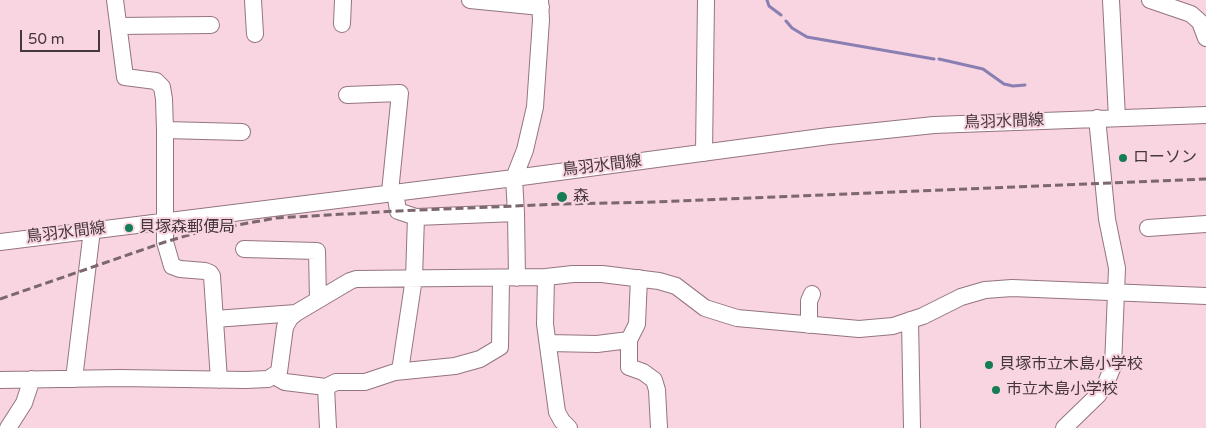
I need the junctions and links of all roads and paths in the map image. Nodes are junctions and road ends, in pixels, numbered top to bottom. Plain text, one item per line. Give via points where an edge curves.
1 (114, 0) edge
2 (253, 0) edge
3 (343, 0) edge
4 (470, 0) edge
5 (706, 0) edge
6 (1111, 0) edge
7 (1150, 0) edge
8 (540, 4) edge
9 (211, 24) dead end
10 (342, 24) dead end
11 (119, 26) junction
12 (255, 34) dead end
13 (1206, 38) edge
14 (347, 95) dead end
15 (1206, 115) edge
16 (1097, 118) junction
17 (1117, 118) junction
18 (165, 130) junction
19 (242, 132) dead end
20 (704, 154) junction
21 (514, 178) junction
22 (392, 192) junction
23 (516, 213) junction
24 (416, 217) junction
25 (164, 221) junction
26 (1206, 224) edge
27 (1148, 228) dead end
28 (92, 230) junction
29 (0, 242) edge
30 (244, 249) dead end
31 (546, 277) junction
32 (414, 278) junction
33 (509, 278) junction
34 (639, 278) junction
35 (1116, 292) junction
36 (812, 294) dead end
37 (1206, 296) edge
38 (318, 300) junction
39 (296, 312) junction
40 (215, 320) junction
41 (910, 320) junction
42 (809, 325) junction
43 (629, 340) junction
44 (548, 343) junction
45 (400, 371) junction
46 (274, 376) junction
47 (32, 379) junction
48 (74, 379) junction
49 (0, 380) edge
50 (219, 380) junction
51 (326, 386) junction
52 (8, 428) edge
53 (328, 428) edge
54 (570, 428) edge
55 (659, 428) edge
56 (912, 428) edge
57 (1064, 428) edge

1 - 11 street
2 - 12 street
3 - 10 street
4 - 8 street
5 - 20 street
6 - 17 street
7 - 13 street via 1191,14 1200,22
8 - 21 street via 542,20 535,107 525,150
9 - 11 street
11 - 18 street via 125,77 160,83
14 - 22 street via 400,93
15 - 17 street, 鳥羽水間線
16 - 17 street, 鳥羽水間線
16 - 20 street, 鳥羽水間線 via 934,125
16 - 35 street via 1107,219 1117,268
18 - 19 street
18 - 25 street
20 - 21 street, 鳥羽水間線
21 - 22 street, 鳥羽水間線
21 - 23 street
22 - 24 street via 398,211
22 - 25 street, 鳥羽水間線
23 - 24 street
23 - 33 street
24 - 32 street
25 - 28 street, 鳥羽水間線
25 - 40 street via 172,266 210,273
26 - 27 street
28 - 29 street, 鳥羽水間線
28 - 48 street
30 - 38 street via 317,251
31 - 33 street
31 - 34 street via 602,274
31 - 44 street
32 - 33 street
32 - 38 street via 356,279
32 - 45 street
33 - 45 street via 500,347 455,366
34 - 42 street via 676,286 705,308 736,318
34 - 43 street via 636,324
35 - 37 street
35 - 41 street via 985,290
35 - 57 street via 1113,366 1098,395
36 - 42 street
38 - 39 street
39 - 40 street
39 - 46 street via 285,326 281,366
40 - 50 street
41 - 42 street via 893,326 859,329
41 - 56 street
43 - 44 street via 597,344
43 - 55 street via 629,367 654,380 660,412
44 - 54 street via 557,412
45 - 51 street via 365,382 336,382
46 - 50 street via 268,379
46 - 51 street via 286,382
47 - 48 street
47 - 49 street
47 - 52 street via 24,404
48 - 50 street
51 - 53 street

